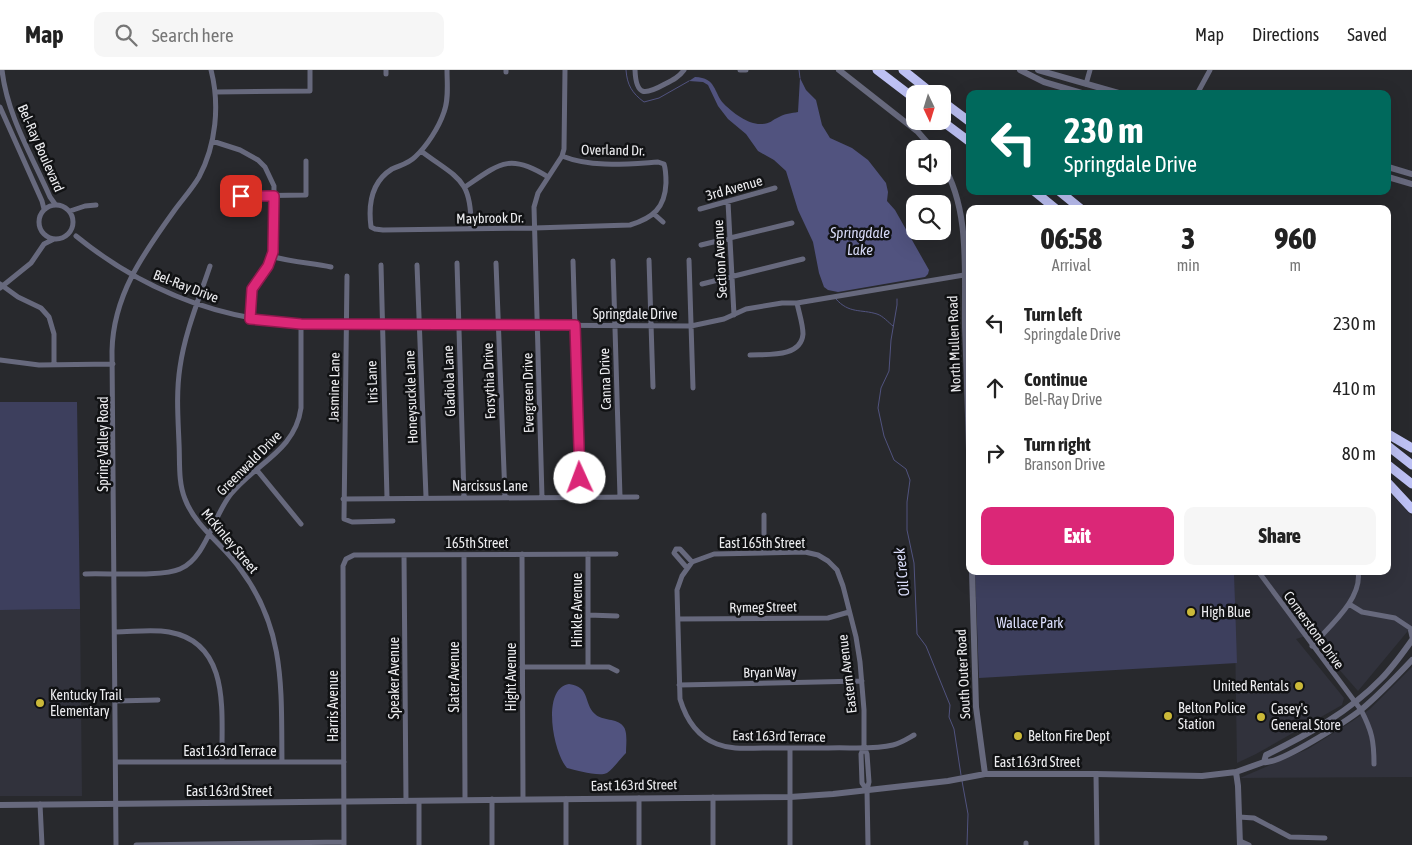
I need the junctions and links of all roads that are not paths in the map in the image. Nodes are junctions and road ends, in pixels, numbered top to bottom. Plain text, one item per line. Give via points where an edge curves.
1 (2, 70) edge
2 (211, 70) edge
3 (310, 70) edge
4 (447, 70) edge
5 (566, 70) edge
6 (635, 70) edge
7 (684, 70) edge
8 (740, 70) edge
9 (746, 70) edge
10 (839, 70) edge
11 (877, 70) edge
12 (902, 70) edge
13 (1020, 70) edge
14 (1038, 70) edge
15 (1090, 70) edge
16 (1210, 70) edge
17 (1086, 84) junction
18 (921, 85) edge
19 (1071, 90) edge
20 (1108, 90) edge
21 (1199, 90) edge
22 (216, 92) junction
23 (906, 92) edge
24 (7, 97) junction
25 (0, 99) edge
26 (0, 107) edge
27 (951, 108) edge
28 (966, 119) edge
29 (951, 128) edge
30 (966, 139) edge
31 (925, 140) edge
32 (212, 141) junction
33 (422, 151) junction
34 (562, 156) junction
35 (306, 161) dead end
36 (1391, 168) edge
37 (1412, 174) edge
38 (548, 177) junction
39 (1391, 178) edge
40 (951, 182) edge
41 (1412, 184) edge
42 (465, 187) junction
43 (775, 188) dead end
44 (1039, 195) edge
45 (1064, 195) edge
46 (241, 196) dead end
47 (274, 196) junction
48 (728, 202) junction
49 (58, 205) junction
50 (96, 205) dead end
51 (1051, 205) edge
52 (1076, 205) edge
53 (44, 209) junction
54 (700, 209) dead end
55 (70, 211) junction
56 (654, 214) junction
57 (663, 222) dead end
58 (792, 223) dead end
59 (73, 226) junction
60 (534, 228) junction
61 (471, 229) junction
62 (42, 231) junction
63 (66, 236) junction
64 (76, 236) junction
65 (731, 238) junction
66 (55, 239) junction
67 (44, 244) junction
68 (701, 245) dead end
69 (272, 256) junction
70 (803, 259) dead end
71 (649, 260) dead end
72 (689, 260) dead end
73 (573, 261) dead end
74 (613, 261) dead end
75 (457, 263) dead end
76 (496, 263) dead end
77 (381, 265) dead end
78 (417, 265) dead end
79 (210, 266) dead end
80 (331, 268) dead end
81 (964, 274) junction
82 (132, 276) junction
83 (347, 276) dead end
84 (733, 277) junction
85 (702, 284) dead end
86 (1, 286) edge
87 (797, 303) junction
88 (197, 304) junction
89 (734, 316) junction
90 (250, 319) junction
91 (301, 324) junction
92 (382, 324) junction
93 (346, 325) junction
94 (419, 325) junction
95 (459, 325) junction
96 (498, 325) junction
97 (537, 325) junction
98 (575, 325) junction
99 (615, 325) junction
100 (651, 326) junction
101 (691, 326) junction
102 (966, 344) edge
103 (750, 355) dead end
104 (0, 360) edge
105 (113, 364) junction
106 (54, 365) junction
107 (653, 387) dead end
108 (693, 388) dead end
109 (1391, 436) edge
110 (1391, 448) edge
111 (1412, 448) edge
112 (1412, 465) edge
113 (1391, 467) edge
114 (256, 469) junction
115 (1412, 484) edge
116 (1391, 486) edge
117 (426, 497) junction
118 (464, 497) junction
119 (505, 497) junction
120 (542, 497) junction
121 (580, 497) junction
122 (620, 497) junction
123 (637, 497) dead end
124 (387, 498) junction
125 (343, 499) junction
126 (1412, 508) edge
127 (764, 515) dead end
128 (393, 521) dead end
129 (302, 524) dead end
130 (208, 534) junction
131 (764, 552) junction
132 (522, 554) junction
133 (588, 554) junction
134 (616, 554) dead end
135 (404, 555) junction
136 (464, 555) junction
137 (692, 562) junction
138 (343, 566) joint
139 (687, 568) junction
140 (837, 570) joint
141 (115, 573) junction
142 (85, 574) dead end
143 (972, 575) edge
144 (1261, 575) edge
145 (1358, 575) edge
146 (1349, 604) junction
147 (849, 612) junction
148 (588, 615) junction
149 (617, 616) dead end
150 (678, 619) junction
151 (1411, 628) edge
152 (115, 632) junction
153 (1412, 639) edge
154 (1312, 646) junction
155 (1412, 660) edge
156 (522, 667) junction
157 (588, 667) junction
158 (617, 671) dead end
159 (862, 681) junction
160 (679, 685) junction
161 (158, 700) dead end
162 (115, 701) junction
163 (1354, 702) junction
164 (1361, 710) junction
165 (914, 735) dead end
166 (864, 747) junction
167 (790, 748) junction
168 (116, 762) junction
169 (222, 762) junction
170 (282, 762) junction
171 (344, 762) junction
172 (1264, 762) junction
173 (1374, 764) dead end
174 (1236, 772) junction
175 (985, 774) junction
176 (1096, 774) junction
177 (867, 790) junction
178 (790, 796) junction
179 (713, 797) junction
180 (566, 798) junction
181 (639, 798) junction
182 (466, 799) junction
183 (492, 799) junction
184 (523, 799) junction
185 (406, 801) junction
186 (419, 801) junction
187 (344, 803) junction
188 (40, 804) junction
189 (116, 804) junction
190 (0, 805) edge
191 (1239, 817) junction
192 (1325, 838) dead end
193 (1240, 843) edge
194 (282, 844) edge
195 (344, 844) edge
196 (42, 845) edge
197 (116, 845) edge
198 (136, 845) edge
199 (175, 845) edge
200 (418, 845) edge
201 (492, 845) edge
202 (566, 845) edge
203 (639, 845) edge
204 (713, 845) edge
205 (790, 845) edge
206 (868, 845) edge
207 (1097, 845) edge
208 (1249, 845) edge

1 - 24 street, Bel-Ray Boulevard
2 - 22 street, Spring Valley Road
3 - 22 street via 310,91
4 - 33 street via 444,112
5 - 34 street via 566,126
6 - 7 street via 640,89 644,92 680,76
8 - 9 street
10 - 31 street
11 - 23 highway
12 - 18 highway
13 - 19 street
14 - 17 street
15 - 17 street
16 - 21 street
17 - 20 street
22 - 32 street, Spring Valley Road via 217,115
24 - 25 street, Bel-Ray Boulevard
24 - 49 street, Bel-Ray Boulevard via 50,197
26 - 53 street, Bel-Ray Boulevard
27 - 28 highway
29 - 30 highway
32 - 47 street via 258,160 270,175
32 - 82 street, Spring Valley Road via 198,178
33 - 42 street
33 - 61 street, Maybrook Dr. via 381,177 371,199 371,227 383,230
34 - 38 street, Evergreen Drive
34 - 56 street, Overland Dr. via 588,163 664,164 665,192
35 - 47 street via 306,195
36 - 37 street
38 - 42 street via 526,164 507,164
38 - 60 street, Evergreen Drive via 536,199
39 - 41 street
40 - 81 street, North Mullen Road via 960,209
42 - 61 street via 471,204
43 - 48 street, 3rd Avenue
44 - 51 highway
45 - 52 highway
46 - 47 street
47 - 69 street
48 - 54 street, 3rd Avenue
48 - 65 street, Section Avenue
49 - 53 street, Bel-Ray Boulevard
49 - 55 street, Bel-Ray Boulevard
50 - 55 street
53 - 62 street, Bel-Ray Boulevard via 39,218
55 - 59 street
56 - 57 street
56 - 60 street, Maybrook Dr. via 630,225
58 - 65 street
59 - 63 street
59 - 64 street
60 - 61 street, Maybrook Dr.
60 - 97 street, Evergreen Drive
62 - 66 street
62 - 67 street, Bel-Ray Boulevard
63 - 64 street
63 - 66 street
64 - 82 street, Bel-Ray Drive
65 - 68 street
65 - 84 street, Section Avenue
66 - 67 street
67 - 86 street via 31,263
69 - 80 street
69 - 90 street via 252,289
70 - 84 street
71 - 100 street
72 - 101 street
73 - 98 street
74 - 99 street, Canna Drive
75 - 95 street, Gladiola Lane
76 - 96 street, Forsythia Drive
77 - 92 street, Iris Lane
78 - 94 street, Honeysuckle Lane
79 - 88 street, McKinley Street
81 - 87 street, Springdale Drive
81 - 102 street, North Mullen Road
82 - 88 street, Bel-Ray Drive
82 - 105 street, Spring Valley Road via 115,320
83 - 93 street, Jasmine Lane
84 - 85 street
84 - 89 street, Section Avenue
86 - 106 street via 41,308 49,317 54,334
87 - 89 street, Springdale Drive via 746,309
87 - 103 street via 803,335 797,347 789,352
88 - 90 street, Bel-Ray Drive
88 - 130 street, McKinley Street via 186,337 179,381 180,484 190,510
89 - 101 street, Springdale Drive
90 - 91 street, Bel-Ray Drive
91 - 93 street, Springdale Drive
91 - 114 street, Greenwald Drive via 301,408 297,426 284,446
92 - 93 street, Springdale Drive
92 - 94 street, Springdale Drive
92 - 124 street, Iris Lane
93 - 125 street, Jasmine Lane
94 - 95 street, Springdale Drive
94 - 117 street, Honeysuckle Lane
95 - 96 street, Springdale Drive
95 - 118 street, Gladiola Lane
96 - 97 street, Springdale Drive
96 - 119 street, Forsythia Drive
97 - 98 street, Springdale Drive
97 - 120 street, Evergreen Drive
98 - 99 street, Springdale Drive
98 - 121 street
99 - 100 street, Springdale Drive
99 - 122 street, Canna Drive
100 - 101 street, Springdale Drive
100 - 107 street
101 - 108 street
104 - 106 street
105 - 106 street
105 - 141 street, Spring Valley Road
109 - 111 highway
110 - 112 highway
113 - 115 highway
114 - 129 street
114 - 130 street, Greenwald Drive via 224,503
116 - 126 highway
117 - 118 street, Narcissus Lane
117 - 124 street, Narcissus Lane
118 - 119 street, Narcissus Lane
119 - 120 street, Narcissus Lane
120 - 121 street, Narcissus Lane
121 - 122 street, Narcissus Lane
122 - 123 street, Narcissus Lane
124 - 125 street, Narcissus Lane
125 - 128 street, Jasmine Lane via 344,519 347,521
127 - 131 street
130 - 141 street, Greenwald Drive via 196,558 181,569
130 - 170 street, McKinley Street via 246,576 270,626 280,668
131 - 137 street, East 165th Street via 714,554
131 - 140 street, East 165th Street via 818,555
132 - 133 street, 165th Street
132 - 136 street, 165th Street
132 - 156 street, Hight Avenue
133 - 134 street, 165th Street
133 - 148 street, Hinkle Avenue
135 - 136 street, 165th Street
135 - 138 street, 165th Street via 354,555 346,559
135 - 185 street, Speaker Avenue
136 - 182 street, Slater Avenue
137 - 139 street
137 - 139 street via 680,549 676,549 674,553
138 - 171 street, Harris Avenue
139 - 150 street, East 163rd Terrace via 677,590
140 - 147 street, Eastern Avenue
141 - 142 street, Greenwald Drive
141 - 152 street, Spring Valley Road
143 - 175 street, South Outer Road via 976,707
144 - 154 street, Cornerstone Drive
145 - 146 street via 1358,584
146 - 151 street via 1362,612 1395,618
146 - 154 street
147 - 150 street, Rymeg Street via 828,618
147 - 159 street, Eastern Avenue
148 - 149 street
148 - 157 street, Hinkle Avenue
150 - 160 street, East 163rd Terrace
151 - 153 street
152 - 162 street, Spring Valley Road
152 - 169 street via 176,634 191,640 209,656 221,688
153 - 163 street, East 163rd Street via 1380,681
154 - 163 street, Cornerstone Drive
155 - 164 street, East 163rd Street
156 - 157 street
156 - 184 street, Hight Avenue
157 - 158 street via 609,667
159 - 160 street, Bryan Way
159 - 166 street, Eastern Avenue
160 - 167 street, East 163rd Terrace via 684,714 703,736 717,744 734,748
161 - 162 street
162 - 168 street, Spring Valley Road
163 - 164 street, Cornerstone Drive
163 - 172 street, East 163rd Street via 1338,715 1266,755
164 - 172 street, East 163rd Street via 1284,757
164 - 173 street, Cornerstone Drive via 1374,742
165 - 166 street, East 163rd Terrace via 894,745
166 - 167 street, East 163rd Terrace
166 - 177 street, Eastern Avenue via 861,754 862,783
167 - 178 street
168 - 169 street, East 163rd Terrace
168 - 189 street, Spring Valley Road
169 - 170 street, East 163rd Terrace
170 - 171 street, East 163rd Terrace
171 - 187 street, Harris Avenue
172 - 174 street, East 163rd Street
174 - 176 street, East 163rd Street via 1202,776
174 - 191 street
175 - 176 street, East 163rd Street
175 - 177 street, East 163rd Street
176 - 207 street
177 - 178 street, East 163rd Street
177 - 206 street, Eastern Avenue
178 - 179 street, East 163rd Street
178 - 205 street
179 - 181 street, East 163rd Street
179 - 204 street
180 - 181 street, East 163rd Street
180 - 184 street, East 163rd Street
180 - 202 street
181 - 203 street
182 - 183 street, East 163rd Street
182 - 186 street, East 163rd Street
183 - 184 street, East 163rd Street
183 - 201 street
185 - 186 street, East 163rd Street
185 - 187 street, East 163rd Street
186 - 200 street
187 - 189 street, East 163rd Street
187 - 195 street, Harris Avenue
188 - 189 street, East 163rd Street
188 - 190 street, East 163rd Street
188 - 196 street
189 - 197 street, Spring Valley Road
191 - 192 street via 1254,818 1290,837
191 - 193 street
193 - 208 street
194 - 195 street
194 - 199 street
198 - 199 street

